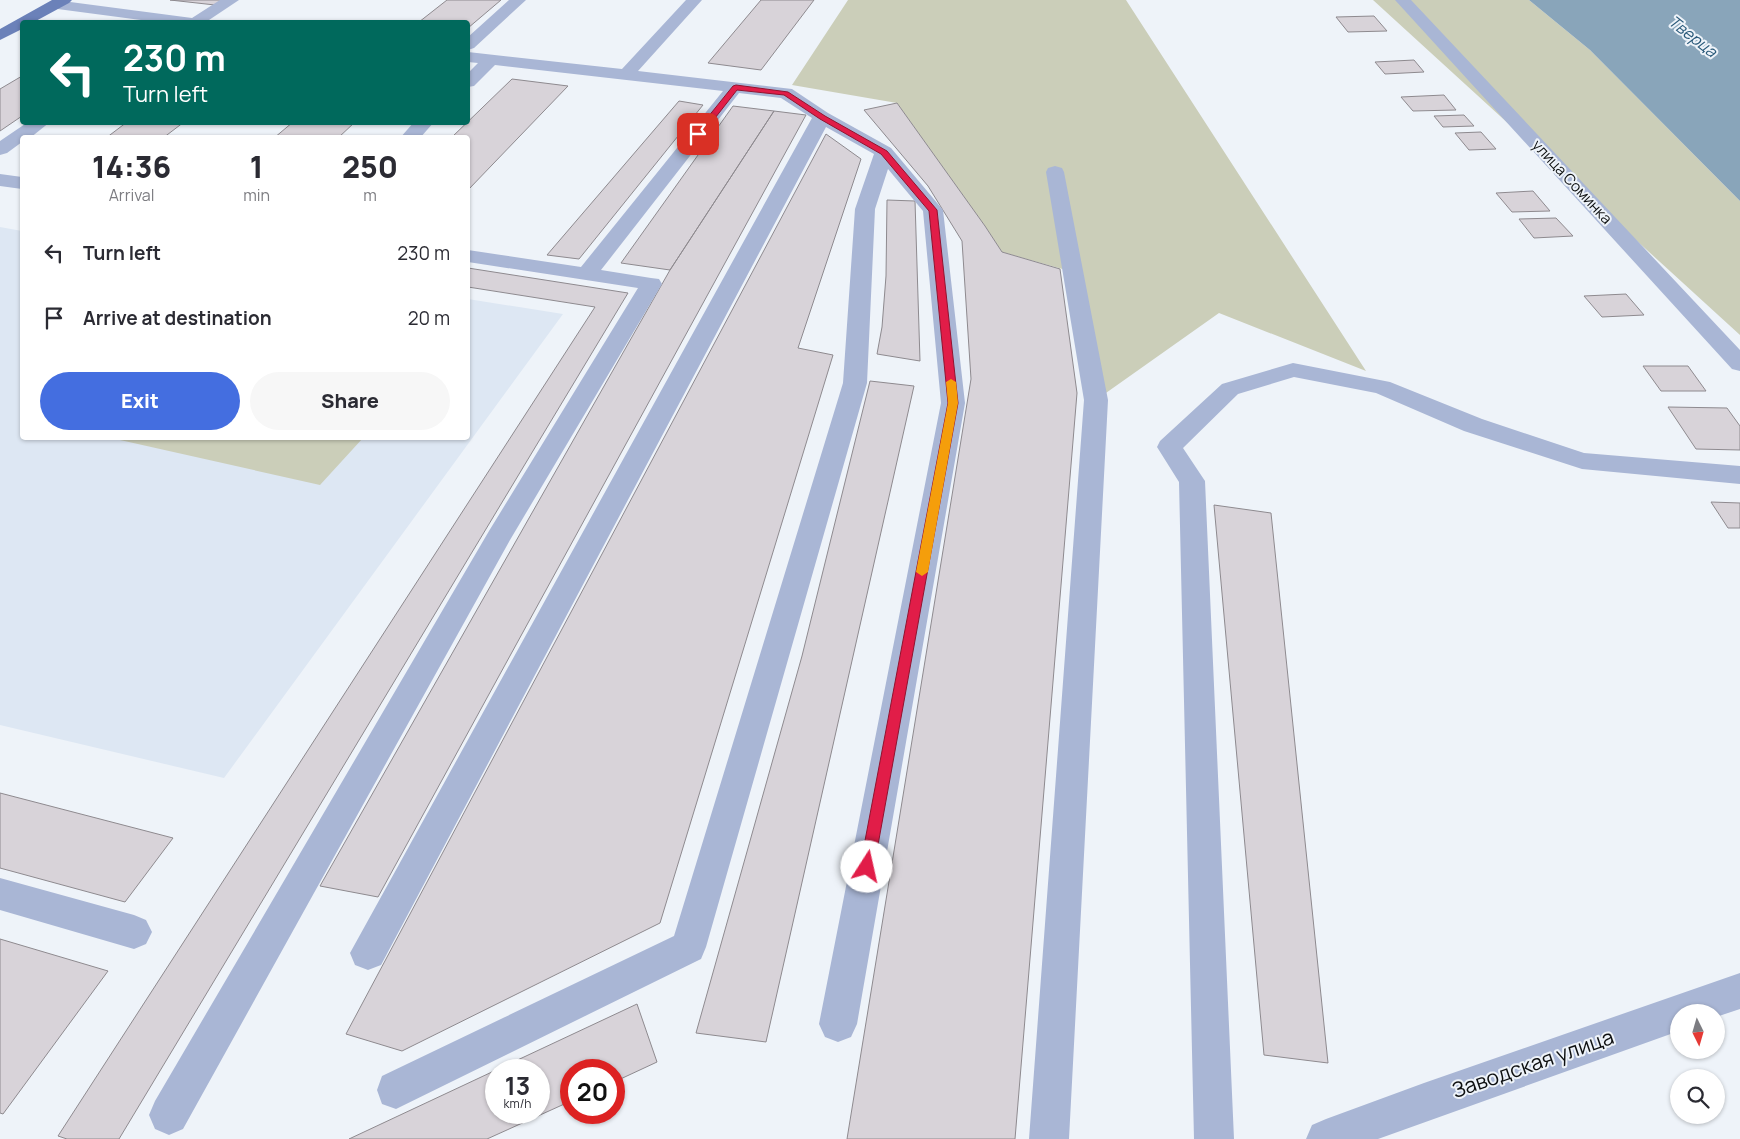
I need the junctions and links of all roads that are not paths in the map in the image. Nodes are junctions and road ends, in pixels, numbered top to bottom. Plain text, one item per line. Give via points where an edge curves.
1 (231, 0) edge
2 (518, 0) edge
3 (694, 0) edge
4 (1403, 0) edge
5 (60, 2) edge
6 (28, 20) edge
7 (176, 20) edge
8 (199, 20) edge
9 (20, 25) edge
10 (0, 35) edge
11 (470, 43) edge
12 (470, 57) edge
13 (492, 60) junction
14 (624, 76) junction
15 (470, 80) edge
16 (736, 88) junction
17 (822, 117) junction
18 (36, 125) edge
19 (422, 125) edge
20 (21, 135) edge
21 (412, 135) edge
22 (20, 136) edge
23 (0, 149) edge
24 (884, 152) junction
25 (1055, 172) dead end
26 (0, 180) edge
27 (20, 184) edge
28 (470, 256) edge
29 (586, 275) junction
30 (1740, 364) edge
31 (1740, 475) edge
32 (0, 894) edge
33 (134, 932) dead end
34 (368, 953) dead end
35 (1740, 991) edge
36 (838, 1024) dead end
37 (396, 1090) dead end
38 (169, 1115) dead end
39 (1049, 1139) edge
40 (1214, 1139) edge
41 (1326, 1139) edge

1 - 8 street
2 - 11 street
3 - 14 street
4 - 30 street, улица Соминка
5 - 6 main road
5 - 7 street
9 - 10 main road
12 - 13 street
13 - 14 street
13 - 15 street
14 - 16 street
16 - 17 street via 786,93
16 - 29 street
17 - 24 street
17 - 34 street
18 - 20 street
19 - 21 street
22 - 23 street
24 - 36 street via 933,210 953,403
24 - 37 street via 865,209 856,383 688,947
25 - 39 street via 1096,400
26 - 27 street
28 - 29 street
29 - 38 street via 651,284 498,538
31 - 40 street via 1582,461 1473,425 1382,387 1293,370 1230,389 1169,447 1192,481
32 - 33 street
35 - 41 street, Заводская улица

